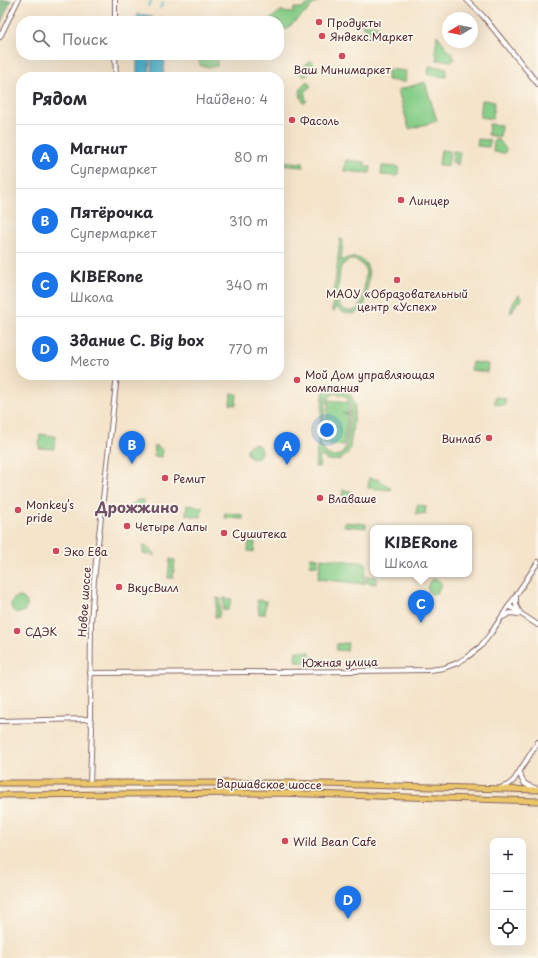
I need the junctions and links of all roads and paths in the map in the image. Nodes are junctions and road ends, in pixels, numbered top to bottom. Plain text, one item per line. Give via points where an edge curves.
1 (18, 0) edge
2 (115, 0) edge
3 (468, 0) edge
4 (115, 16) edge
5 (0, 37) edge
6 (115, 60) edge
7 (116, 72) edge
8 (538, 84) edge
9 (116, 380) edge
10 (538, 562) edge
11 (516, 596) junction
12 (509, 606) junction
13 (520, 614) junction
14 (501, 618) junction
15 (538, 625) edge
16 (90, 673) junction
17 (90, 719) junction
18 (0, 721) edge
19 (538, 742) edge
20 (520, 772) junction
21 (0, 783) edge
22 (90, 783) junction
23 (493, 790) junction
24 (538, 790) edge
25 (0, 795) edge
26 (538, 801) edge

1 - 5 street
2 - 4 street
3 - 8 street
6 - 7 street
9 - 16 street, Новое шоссе via 94,579
10 - 11 street, Южная улица
11 - 12 street, Южная улица
11 - 13 street
12 - 13 street
12 - 14 street, Южная улица
13 - 14 street via 510,614
13 - 15 street
14 - 16 street, Южная улица via 484,643 467,658 444,668 430,670
16 - 17 street, Новое шоссе
17 - 18 street
17 - 22 street, Новое шоссе
19 - 20 street
20 - 23 street via 508,785
20 - 24 street via 523,783
21 - 22 main road, Варшавское шоссе
22 - 23 main road, Варшавское шоссе via 286,783
23 - 24 main road, Варшавское шоссе
25 - 26 main road, Варшавское шоссе via 268,793

